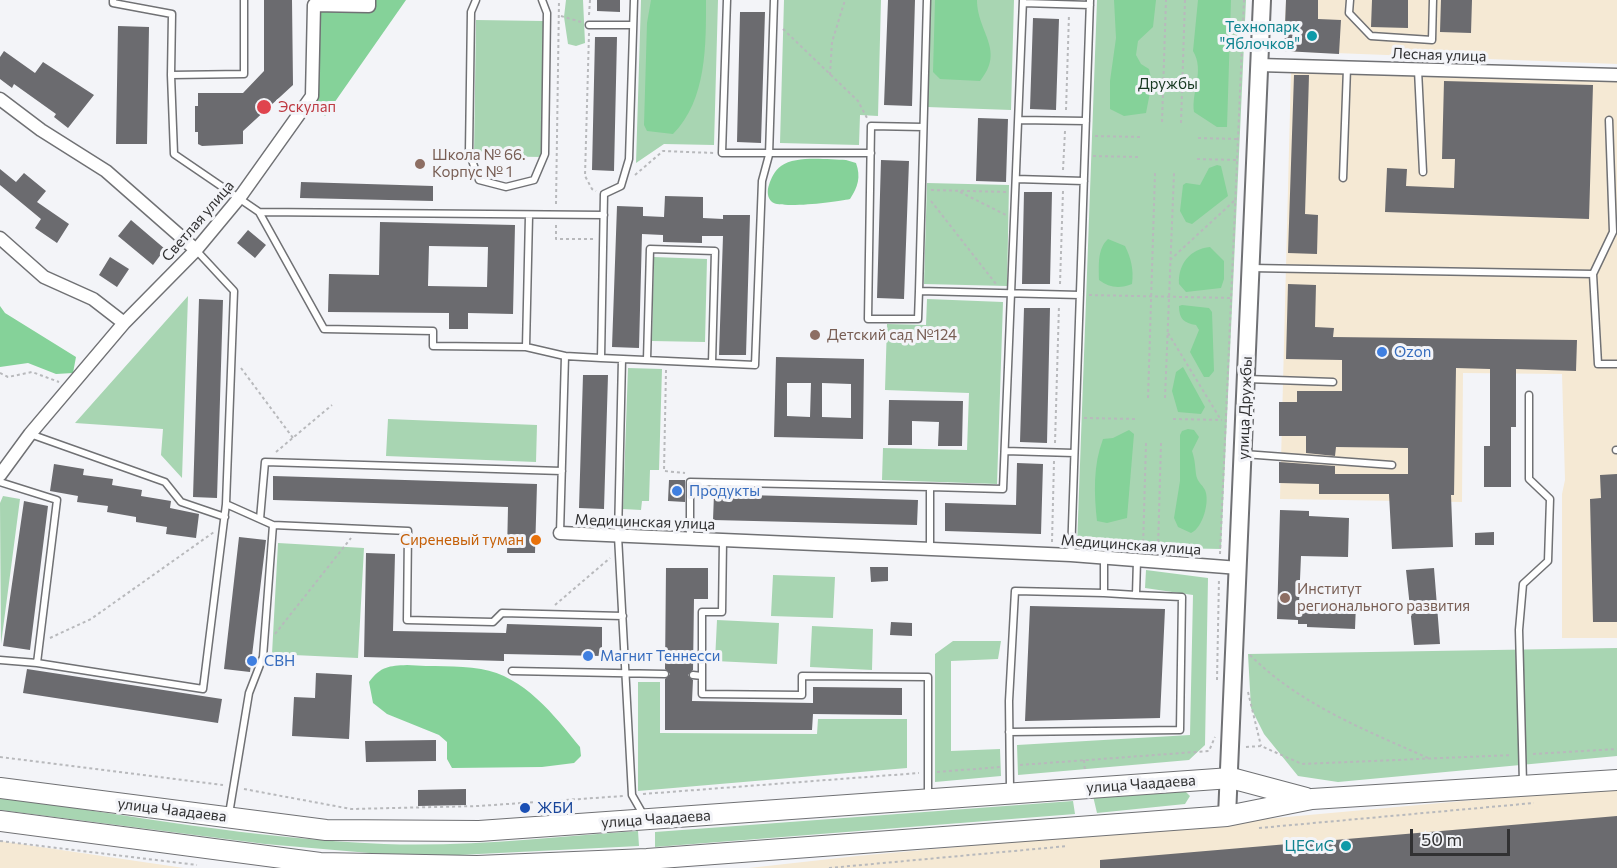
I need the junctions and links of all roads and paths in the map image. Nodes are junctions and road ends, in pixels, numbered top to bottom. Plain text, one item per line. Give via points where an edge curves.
1 (114, 0) edge
2 (244, 0) edge
3 (369, 0) edge
4 (476, 0) edge
5 (542, 0) edge
6 (560, 0) edge
7 (590, 0) edge
8 (634, 0) edge
9 (727, 0) edge
10 (774, 0) edge
11 (845, 0) edge
12 (927, 0) edge
13 (1166, 0) edge
14 (1185, 0) edge
15 (1244, 0) edge
16 (1262, 0) edge
17 (1350, 0) edge
18 (1433, 0) edge
19 (1023, 1) edge
20 (314, 2) edge
21 (1090, 3) edge
22 (1070, 4) junction
23 (559, 16) junction
24 (773, 20) junction
25 (589, 25) junction
26 (633, 25) junction
27 (1259, 65) junction
28 (1347, 67) junction
29 (1418, 69) junction
30 (171, 75) junction
31 (830, 75) junction
32 (1617, 75) edge
33 (0, 99) edge
34 (1018, 120) junction
35 (1065, 120) junction
36 (1609, 120) dead end
37 (1086, 121) junction
38 (1162, 122) dead end
39 (1181, 123) dead end
40 (872, 126) junction
41 (923, 127) junction
42 (1085, 136) junction
43 (1140, 137) dead end
44 (1198, 138) dead end
45 (1237, 139) junction
46 (722, 153) junction
47 (871, 153) junction
48 (769, 154) junction
49 (1084, 155) junction
50 (1140, 157) dead end
51 (1197, 159) dead end
52 (1236, 160) junction
53 (1423, 172) dead end
54 (1155, 173) dead end
55 (1174, 173) dead end
56 (1344, 178) dead end
57 (1016, 179) junction
58 (1063, 180) junction
59 (1084, 181) junction
60 (621, 186) junction
61 (921, 189) junction
62 (957, 190) junction
63 (1016, 192) junction
64 (604, 194) junction
65 (240, 197) junction
66 (1235, 200) junction
67 (259, 212) junction
68 (604, 215) junction
69 (529, 216) junction
70 (556, 216) junction
71 (1014, 219) junction
72 (1615, 232) edge
73 (0, 238) edge
74 (604, 239) junction
75 (196, 250) junction
76 (1170, 260) junction
77 (1251, 268) junction
78 (1593, 274) junction
79 (919, 291) junction
80 (1008, 294) junction
81 (1059, 295) junction
82 (1080, 295) junction
83 (1151, 296) junction
84 (1169, 297) junction
85 (1230, 298) junction
86 (124, 323) junction
87 (1168, 333) junction
88 (526, 347) junction
89 (232, 356) junction
90 (565, 356) junction
91 (601, 358) junction
92 (622, 359) junction
93 (647, 360) junction
94 (666, 361) junction
95 (712, 363) junction
96 (1617, 364) edge
97 (0, 373) edge
98 (1246, 379) junction
99 (1333, 382) dead end
100 (71, 386) junction
101 (1529, 395) dead end
102 (1148, 398) dead end
103 (1165, 398) dead end
104 (332, 405) dead end
105 (1076, 417) junction
106 (1136, 419) dead end
107 (1173, 419) dead end
108 (1223, 420) junction
109 (30, 434) junction
110 (293, 438) junction
111 (1146, 443) dead end
112 (1161, 443) dead end
113 (1005, 451) junction
114 (1055, 453) junction
115 (1074, 453) junction
116 (1243, 454) junction
117 (265, 462) junction
118 (1392, 465) dead end
119 (562, 471) junction
120 (0, 476) edge
121 (0, 482) edge
122 (690, 482) junction
123 (930, 486) junction
124 (226, 504) junction
125 (225, 517) junction
126 (260, 519) junction
127 (273, 525) junction
128 (224, 526) junction
129 (358, 529) junction
130 (560, 533) joint
131 (618, 536) junction
132 (690, 538) junction
133 (723, 540) junction
134 (930, 549) junction
135 (619, 550) junction
136 (1052, 554) junction
137 (1071, 555) junction
138 (1104, 557) junction
139 (1140, 560) junction
140 (1158, 562) junction
141 (1220, 567) junction
142 (1239, 568) junction
143 (1104, 593) junction
144 (1136, 595) junction
145 (543, 614) junction
146 (623, 616) junction
147 (39, 643) junction
148 (264, 648) junction
149 (1249, 654) dead end
150 (0, 660) edge
151 (37, 663) junction
152 (512, 671) dead end
153 (626, 674) junction
154 (665, 674) dead end
155 (693, 675) dead end
156 (702, 676) junction
157 (1216, 691) dead end
158 (1009, 732) junction
159 (1215, 736) dead end
160 (1262, 746) dead end
161 (1617, 749) edge
162 (1522, 755) junction
163 (0, 757) edge
164 (1431, 759) junction
165 (1009, 766) junction
166 (929, 772) junction
167 (1231, 778) junction
168 (1617, 780) edge
169 (1523, 786) junction
170 (236, 787) junction
171 (0, 788) edge
172 (1010, 793) junction
173 (632, 795) junction
174 (928, 799) junction
175 (1312, 799) junction
176 (1227, 816) junction
177 (228, 817) junction
178 (646, 820) junction
179 (0, 821) edge
180 (0, 841) edge
181 (203, 865) dead end
182 (453, 867) edge

1 - 30 lane via 113,3 172,14
2 - 30 lane via 244,74
3 - 20 street, Светлая улица via 369,6
4 - 5 lane via 471,12 469,153 479,180 506,187 534,180 545,154 547,13
6 - 23 path
7 - 25 path
8 - 26 lane
9 - 46 lane
10 - 24 lane
11 - 31 path via 832,42
12 - 41 lane
13 - 38 path
14 - 39 path
15 - 45 path
16 - 27 main road, улица Дружбы
17 - 18 lane via 1349,13 1371,36 1432,40
19 - 22 lane
19 - 34 lane
20 - 65 street, Светлая улица via 312,96
21 - 22 lane
21 - 37 lane
22 - 35 path
23 - 25 path
23 - 70 path
24 - 31 path
24 - 48 lane
25 - 26 lane
25 - 64 path via 585,176 592,189
26 - 60 lane via 630,159
27 - 28 street, Лесная улица
27 - 77 main road, улица Дружбы
28 - 29 street, Лесная улица
28 - 56 lane
29 - 32 street, Лесная улица
29 - 53 lane
30 - 65 lane via 174,154
31 - 40 path via 858,101
33 - 75 street via 106,171
34 - 35 lane
34 - 57 lane
35 - 37 lane
35 - 58 path
36 - 72 lane
37 - 42 lane
40 - 41 lane
40 - 47 lane
41 - 61 lane
42 - 43 path
42 - 49 lane
44 - 45 path
45 - 52 path
46 - 48 lane
46 - 60 path via 663,151
47 - 48 lane
47 - 79 lane via 868,319 918,320
48 - 95 lane via 762,181 755,365
49 - 50 path
49 - 59 lane
51 - 52 path
52 - 66 path
54 - 83 path
55 - 76 path
57 - 58 lane
57 - 63 lane
58 - 59 lane
58 - 81 path
59 - 82 lane
60 - 64 lane
61 - 62 path
61 - 79 lane
61 - 80 path
62 - 63 path
62 - 71 path
63 - 71 lane
64 - 68 lane
65 - 67 lane
65 - 75 street, Светлая улица
66 - 76 path
66 - 85 path
67 - 69 lane
67 - 88 lane via 324,329 433,331 433,346
68 - 70 lane
68 - 74 lane
69 - 70 lane
69 - 88 lane
70 - 74 path via 556,239
71 - 80 lane
72 - 78 lane
73 - 86 street via 44,277 93,300
74 - 91 lane
75 - 86 street, Светлая улица
75 - 89 lane via 234,291
76 - 84 path
77 - 78 lane
77 - 98 main road, улица Дружбы
78 - 96 lane via 1598,364
79 - 80 lane
80 - 81 lane
80 - 113 lane
81 - 82 lane
81 - 114 path
82 - 83 path
82 - 105 lane
83 - 84 path
83 - 102 path
84 - 85 path
84 - 87 path
85 - 108 path
86 - 100 street, Светлая улица
87 - 103 path
87 - 108 path
88 - 90 lane
89 - 110 path
89 - 124 lane
90 - 91 lane
90 - 119 lane, Медицинская улица
91 - 92 lane
92 - 93 lane
92 - 131 lane
93 - 94 lane
93 - 95 lane via 650,249 715,251
94 - 95 lane
94 - 122 path via 664,471 684,472
97 - 100 path via 8,378 33,372
98 - 99 lane
98 - 116 main road, улица Дружбы
100 - 109 street, Светлая улица
101 - 162 lane via 1529,479 1551,499 1548,561 1523,584 1519,630
104 - 110 path
105 - 106 path
105 - 115 lane
107 - 108 path
108 - 141 path
109 - 120 street, Светлая улица
109 - 125 lane via 165,482 181,502
110 - 117 path
111 - 139 path
112 - 140 path
113 - 114 lane
113 - 123 lane via 1003,489
114 - 115 lane
114 - 136 path
115 - 137 lane
116 - 118 lane
116 - 142 main road, улица Дружбы
117 - 119 lane
117 - 126 lane
119 - 130 lane, Медицинская улица
121 - 147 lane via 57,500
122 - 123 lane
122 - 132 lane
123 - 134 lane
124 - 125 lane
124 - 126 lane
125 - 128 lane
126 - 127 lane
127 - 129 lane
127 - 148 lane
128 - 147 path via 91,619
128 - 151 lane via 203,689
129 - 145 lane via 408,531 407,620 493,622 502,613
129 - 148 path
130 - 131 street, Медицинская улица
131 - 132 street, Медицинская улица
131 - 135 lane
132 - 133 street, Медицинская улица
133 - 134 street, Медицинская улица
133 - 156 lane via 722,612 702,612
134 - 136 street, Медицинская улица
135 - 145 path
135 - 146 lane
136 - 137 street, Медицинская улица
137 - 138 street, Медицинская улица
138 - 139 street, Медицинская улица
138 - 143 lane
139 - 140 street, Медицинская улица
139 - 144 lane
140 - 141 street, Медицинская улица
141 - 142 street, Медицинская улица
141 - 157 path
142 - 167 main road, улица Дружбы
143 - 144 lane
143 - 158 lane via 1016,591
144 - 158 lane via 1182,597 1180,729
145 - 146 lane
146 - 153 lane
147 - 151 lane
148 - 170 lane via 249,693
149 - 164 path via 1271,676 1305,698 1352,725
150 - 151 lane
152 - 153 lane
153 - 154 lane
153 - 173 lane
155 - 156 lane
156 - 166 lane via 702,694 802,695 802,676 928,677
158 - 165 lane
159 - 165 path via 1209,751
160 - 164 path via 1302,764
161 - 162 path
162 - 164 path
162 - 169 lane
163 - 170 path
165 - 166 path
165 - 172 lane
166 - 173 path
166 - 174 lane
167 - 172 main road, улица Чаадаева
167 - 175 main road, улица Чаадаева
167 - 176 main road, улица Дружбы
168 - 169 main road, улица Чаадаева
169 - 175 main road, улица Чаадаева
170 - 173 path via 351,809 479,806
170 - 177 lane
171 - 177 main road, улица Чаадаева
172 - 174 main road, улица Чаадаева
173 - 178 lane
174 - 178 main road, улица Чаадаева
175 - 176 main road, улица Чаадаева
176 - 182 main road, улица Чаадаева via 647,859
177 - 178 main road, улица Чаадаева via 326,830 479,831
179 - 182 main road, улица Чаадаева via 320,863
180 - 181 path

